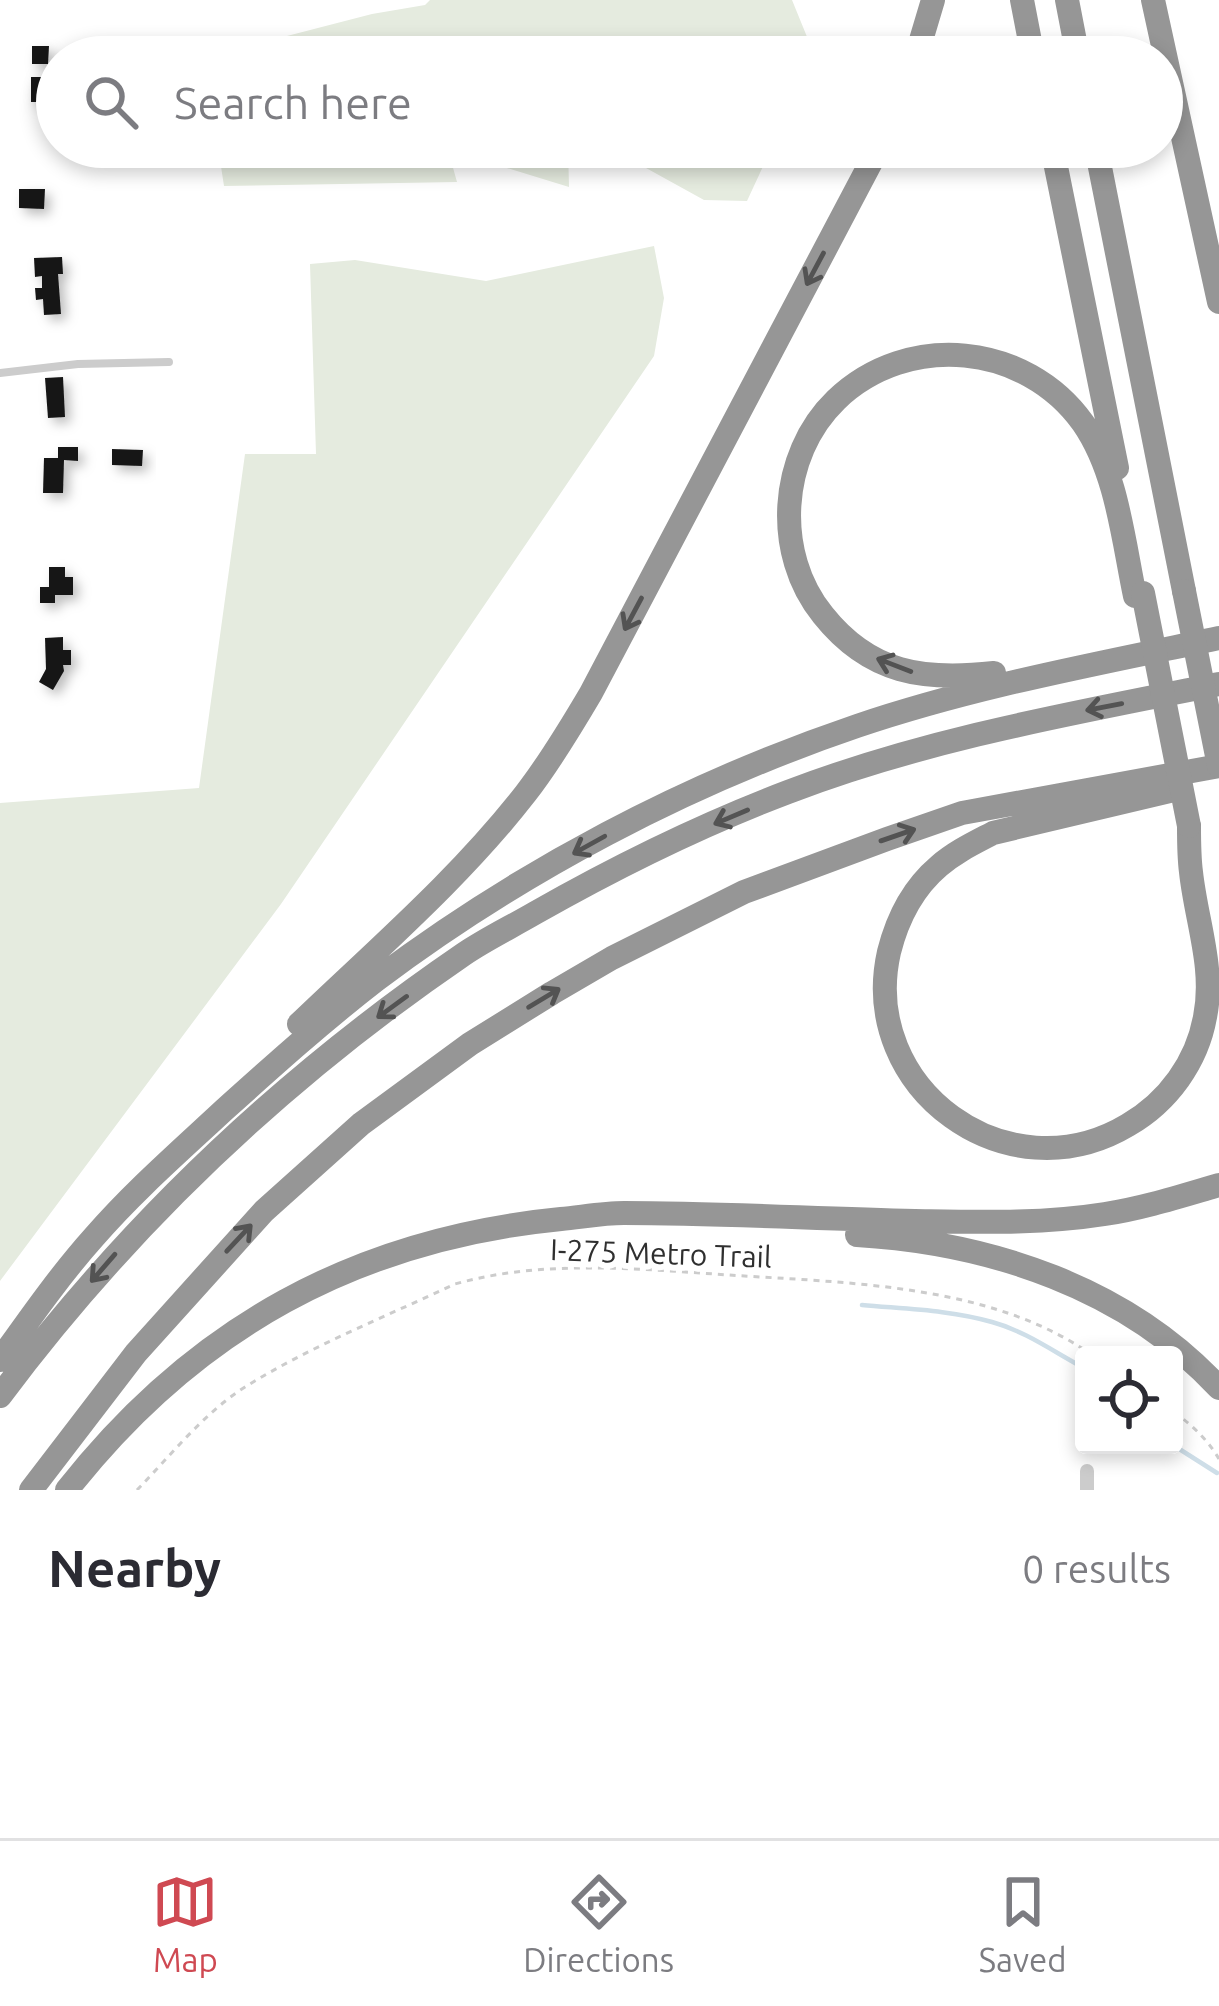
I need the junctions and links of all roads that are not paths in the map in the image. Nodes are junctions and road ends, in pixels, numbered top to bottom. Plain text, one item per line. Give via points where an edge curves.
1 (933, 0) edge
2 (1022, 0) edge
3 (1067, 0) edge
4 (1154, 0) edge
5 (922, 36) edge
6 (1030, 36) edge
7 (1074, 36) edge
8 (1162, 36) edge
9 (1183, 135) edge
10 (869, 168) edge
11 (1056, 168) edge
12 (1100, 168) edge
13 (1219, 302) edge
14 (169, 362) dead end
15 (0, 373) edge
16 (1139, 594) junction
17 (1218, 639) edge
18 (1219, 684) edge
19 (1212, 767) edge
20 (1189, 826) junction
21 (1219, 969) edge
22 (164, 1164) junction
23 (1219, 1185) edge
24 (573, 1218) junction
25 (0, 1360) edge
26 (1219, 1388) edge
27 (0, 1396) edge
28 (1087, 1471) dead end
29 (32, 1490) edge
30 (68, 1490) edge
31 (1087, 1490) edge

1 - 5 highway
2 - 6 highway
3 - 7 highway
4 - 8 highway
9 - 13 highway
10 -> 22 highway via 547,763 484,842 193,1125
11 - 16 highway
12 - 19 highway, bridge
14 - 15 lane
17 -> 16 highway via 948,678 884,664 832,626 796,568 790,497 815,424 862,380 910,359 968,354 1023,370 1063,399 1103,458
16 - 20 highway, bridge
17 -> 22 highway via 958,694 812,742 668,804 452,926 323,1022
18 -> 27 highway via 1024,724 788,792 601,875 467,952 208,1158 100,1271
19 - 20 highway via 1188,786 993,833 922,884 893,935 884,995 897,1048 940,1109 995,1140 1058,1148 1119,1131 1166,1095 1196,1049 1206,1014
29 -> 19 highway via 125,1366 264,1211 362,1124 552,993 744,892 905,832 962,813
20 - 21 highway
22 - 25 highway via 94,1237
23 - 24 highway via 1102,1214 1004,1222
24 - 26 highway via 878,1236 1011,1261 1135,1318
24 - 30 highway via 415,1246 309,1288 170,1378
28 - 31 street

